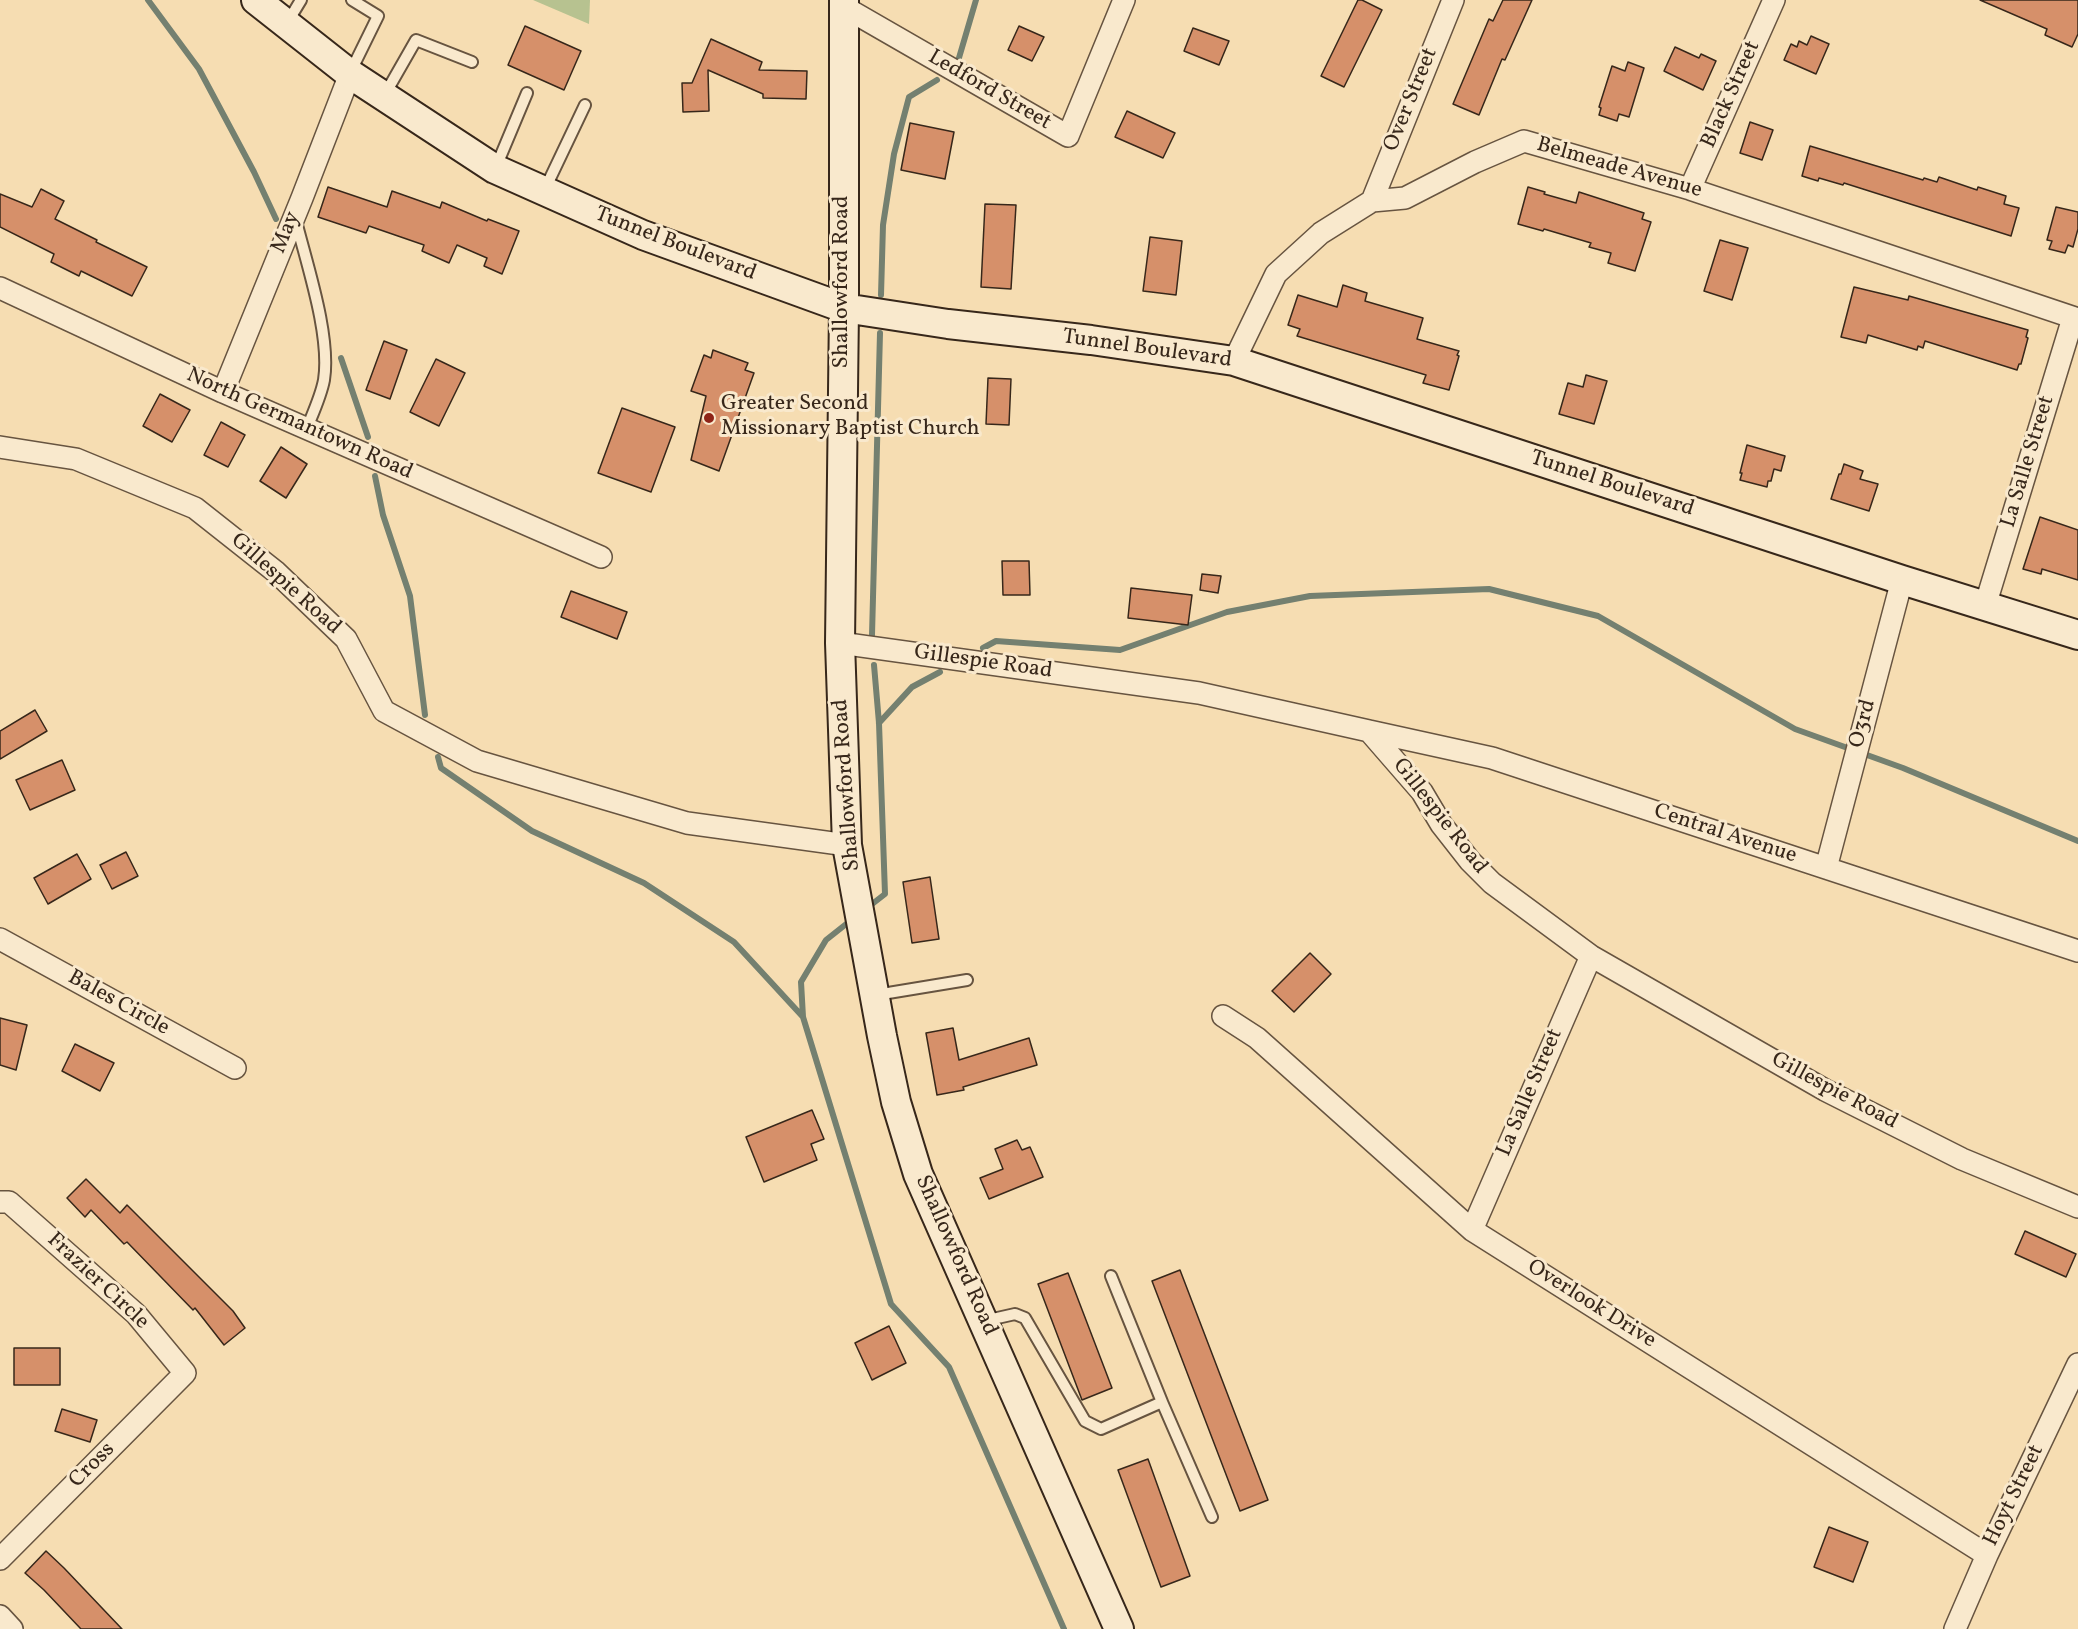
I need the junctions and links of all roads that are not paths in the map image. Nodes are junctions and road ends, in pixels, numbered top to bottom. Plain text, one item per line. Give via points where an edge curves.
1 (256, 0) edge
2 (301, 0) edge
3 (352, 0) edge
4 (1124, 0) edge
5 (1453, 0) edge
6 (1774, 0) edge
7 (844, 4) edge
8 (286, 24) junction
9 (472, 62) dead end
10 (350, 74) junction
11 (527, 93) dead end
12 (384, 96) junction
13 (585, 105) dead end
14 (495, 169) junction
15 (1690, 189) junction
16 (544, 191) junction
17 (1371, 201) junction
18 (295, 215) junction
19 (0, 288) edge
20 (844, 308) junction
21 (2076, 318) edge
22 (1234, 361) junction
23 (223, 392) junction
24 (307, 428) junction
25 (0, 447) edge
26 (601, 557) dead end
27 (1902, 580) junction
28 (1985, 606) junction
29 (2078, 635) edge
30 (840, 643) junction
31 (1369, 731) junction
32 (847, 845) junction
33 (1826, 868) junction
34 (0, 939) edge
35 (2078, 951) edge
36 (1590, 956) junction
37 (967, 980) dead end
38 (874, 995) junction
39 (1223, 1016) dead end
40 (235, 1068) dead end
41 (0, 1202) edge
42 (2078, 1207) edge
43 (1472, 1230) junction
44 (1111, 1276) dead end
45 (983, 1321) junction
46 (2078, 1364) edge
47 (185, 1373) joint
48 (1162, 1402) junction
49 (1212, 1517) dead end
50 (1987, 1555) junction
51 (0, 1559) edge
52 (0, 1616) edge
53 (12, 1629) edge
54 (1119, 1629) edge
55 (1955, 1629) edge

1 - 8 main road, Tunnel Boulevard
2 - 8 lane
3 - 10 lane via 378,16
4 - 7 street, Ledford Street via 1068,136
5 - 17 street, Over Street
6 - 15 street, Black Street
7 - 20 main road, Shallowford Road
8 - 10 main road, Tunnel Boulevard
9 - 12 lane via 416,40
10 - 12 main road, Tunnel Boulevard
10 - 18 street, May
11 - 14 lane
12 - 14 main road, Tunnel Boulevard
13 - 16 lane
14 - 16 main road, Tunnel Boulevard
15 - 17 street, Belmeade Avenue via 1524,141 1405,198
15 - 21 street, Belmeade Avenue
16 - 20 main road, Tunnel Boulevard via 643,235
17 - 22 street, Belmeade Avenue via 1321,233 1276,274
18 - 23 street, May
18 - 24 lane via 325,357 324,381
19 - 23 street, North Germantown Road
20 - 22 main road, Tunnel Boulevard
20 - 30 main road, Shallowford Road
21 - 28 street, La Salle Street
22 - 27 main road, Tunnel Boulevard
23 - 24 street, North Germantown Road
24 - 26 street, North Germantown Road
25 - 32 street, Gillespie Road via 76,459 195,508 276,572 346,639 384,711 477,761 687,823
27 - 28 main road, Tunnel Boulevard
27 - 33 street, O3rd
28 - 29 main road, Tunnel Boulevard
30 - 31 street, Gillespie Road via 1199,693
30 - 32 main road, Shallowford Road
31 - 33 street, Central Avenue via 1492,759
31 - 36 street, Gillespie Road via 1422,792 1470,861
32 - 38 main road, Shallowford Road
33 - 35 street, Central Avenue
34 - 40 street, Bales Circle
36 - 42 street, Gillespie Road via 1825,1090 1962,1159
36 - 43 street, La Salle Street
37 - 38 lane
38 - 45 main road, Shallowford Road via 896,1102 918,1174
39 - 43 street, Overlook Drive via 1257,1038
41 - 47 street, Frazier Circle via 9,1202 136,1314
43 - 50 street, Overlook Drive
44 - 48 lane
45 - 48 lane via 1015,1314 1024,1318 1085,1421 1101,1429
45 - 54 main road, Shallowford Road
46 - 50 street, Hoyt Street
47 - 51 street, Cross
48 - 49 lane
50 - 55 street, Hoyt Street
52 - 53 street

